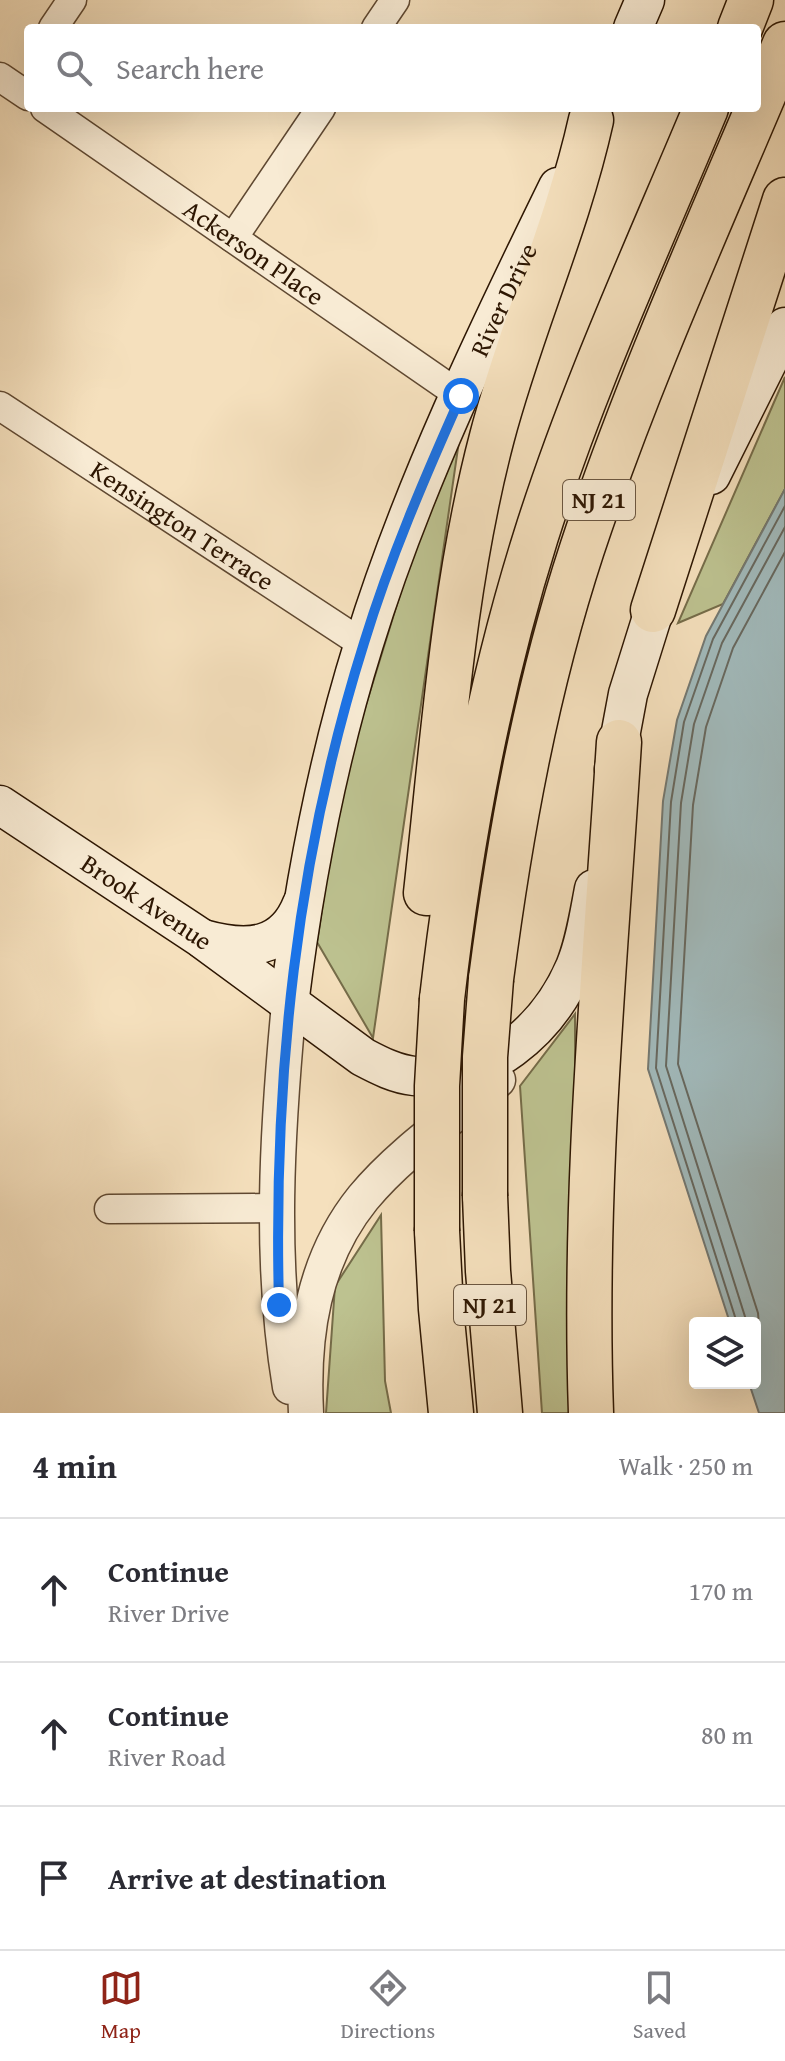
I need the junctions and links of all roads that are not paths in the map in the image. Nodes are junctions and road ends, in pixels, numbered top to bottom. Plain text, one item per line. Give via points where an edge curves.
1 (72, 0) edge
2 (395, 0) edge
3 (751, 0) edge
4 (56, 24) edge
5 (379, 24) edge
6 (742, 24) edge
7 (785, 44) edge
8 (761, 102) edge
9 (51, 112) edge
10 (318, 112) edge
11 (704, 112) edge
12 (757, 112) edge
13 (594, 114) edge
14 (785, 200) edge
15 (233, 238) junction
16 (785, 327) edge
17 (461, 396) junction
18 (0, 406) edge
19 (653, 610) junction
20 (363, 644) junction
21 (619, 742) junction
22 (0, 805) edge
23 (304, 898) junction
24 (201, 938) junction
25 (576, 965) junction
26 (430, 1000) junction
27 (289, 1004) junction
28 (363, 1057) junction
29 (277, 1208) junction
30 (109, 1209) dead end
31 (296, 1413) edge
32 (306, 1413) edge
33 (451, 1413) edge
34 (500, 1413) edge
35 (591, 1413) edge

1 - 4 street
2 - 5 street
3 - 6 highway
7 - 8 highway, NJ 21, bridge
9 - 15 street, Ackerson Place
10 - 15 street
11 - 26 highway, NJ 21 via 598,368 537,534 488,707
12 - 34 highway, NJ 21, bridge via 582,549 535,717 505,877 485,1057 488,1271
13 - 17 main road, River Drive
13 - 26 highway via 570,203 512,366 479,491 452,663 420,948
14 - 19 highway
15 - 17 street, Ackerson Place
16 - 19 main road via 694,510
17 - 20 main road, River Drive via 409,515
18 - 20 street, Kensington Terrace
19 - 21 main road
20 - 23 main road, River Drive
21 - 25 main road
21 - 35 highway via 595,1100
22 - 24 main road, Brook Avenue
23 - 24 main road via 295,920 270,941 235,945
23 - 27 main road, River Drive
23 - 28 main road via 303,928 315,985 341,1036
24 - 27 main road, Brook Avenue
25 - 28 main road via 554,1005 524,1040 472,1070 414,1076
25 - 32 street via 531,1048 389,1171 345,1223 309,1318
26 - 33 highway, NJ 21, bridge via 421,1122 437,1231
27 - 28 main road, Brook Avenue
27 - 29 street
29 - 30 street
29 - 31 street via 279,1305

